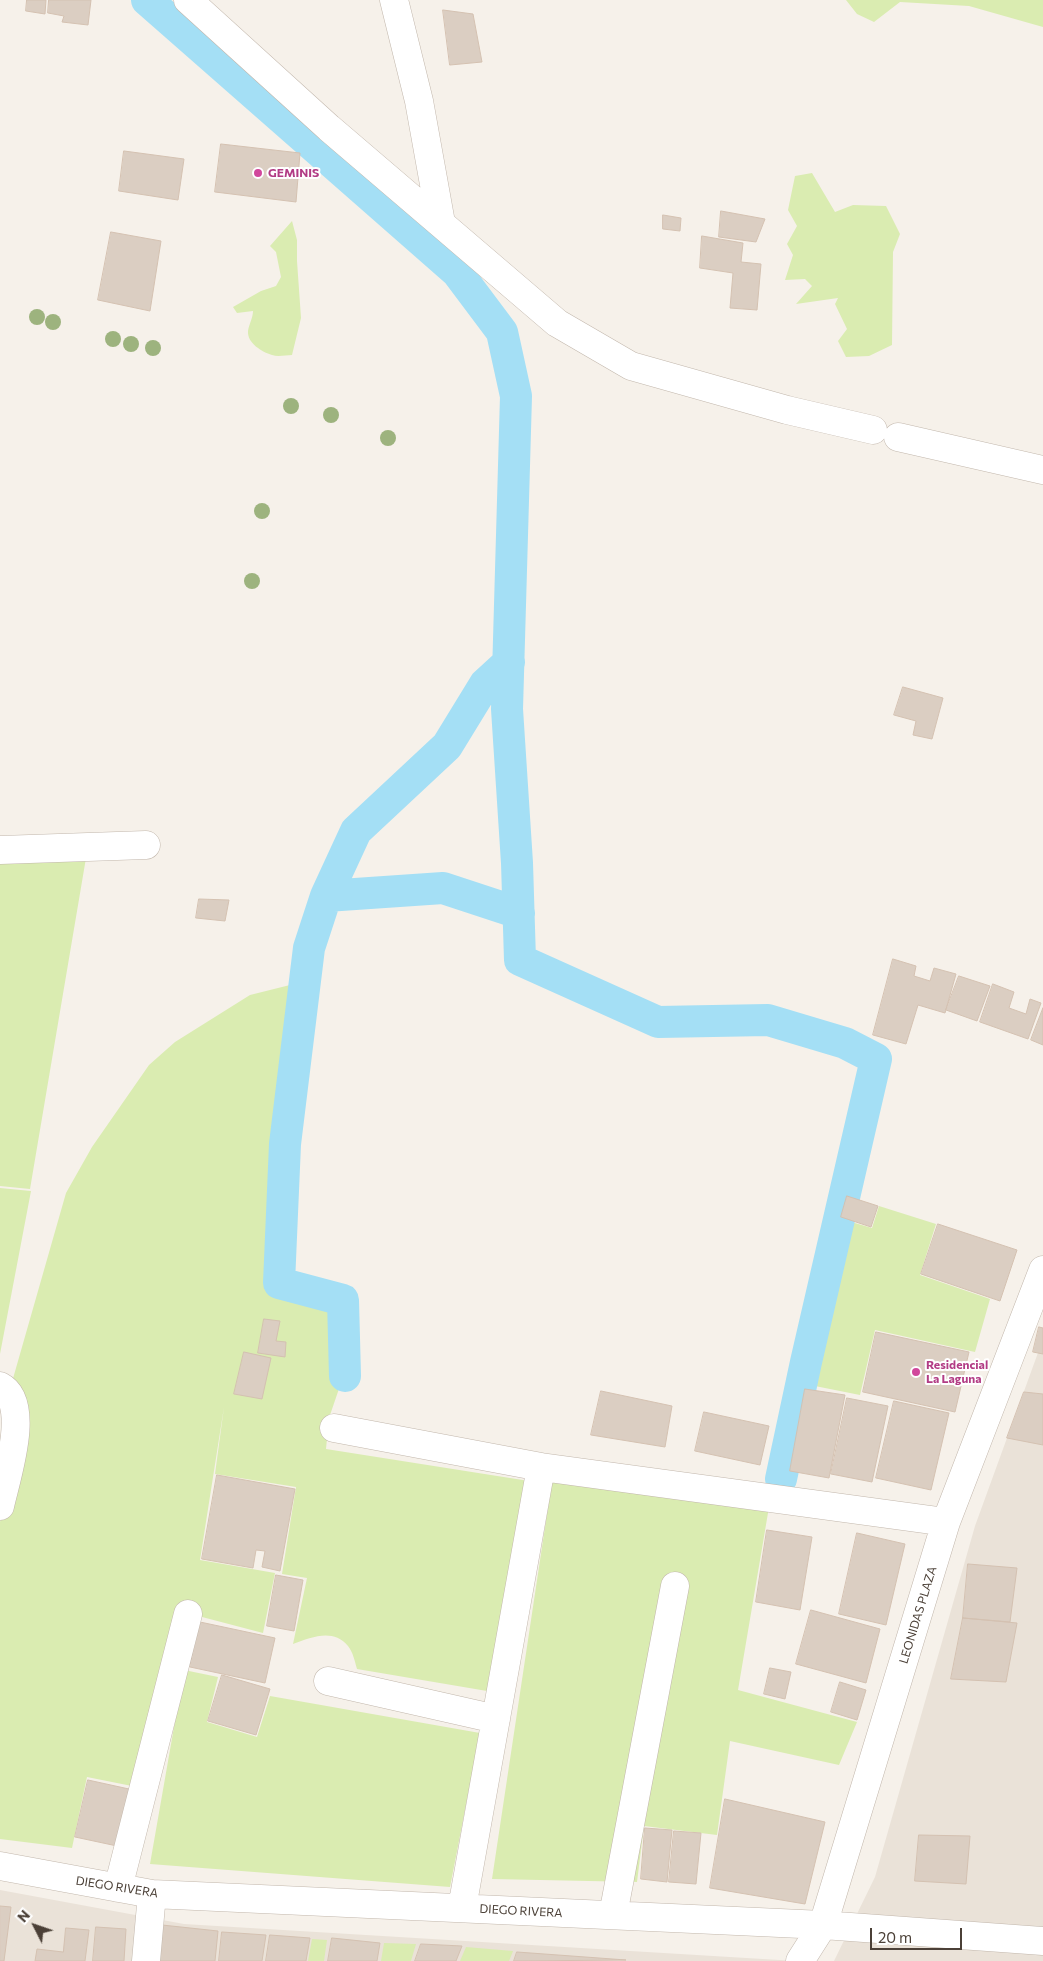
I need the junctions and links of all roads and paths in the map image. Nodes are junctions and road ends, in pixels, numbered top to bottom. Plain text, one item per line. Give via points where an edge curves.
1 (188, 0) edge
2 (394, 0) edge
3 (441, 223) junction
4 (1043, 470) edge
5 (146, 845) dead end
6 (0, 850) edge
7 (1043, 1270) edge
8 (0, 1386) edge
9 (334, 1428) dead end
10 (541, 1467) junction
11 (0, 1506) edge
12 (946, 1522) junction
13 (675, 1586) dead end
14 (188, 1614) dead end
15 (328, 1681) dead end
16 (496, 1718) junction
17 (0, 1866) edge
18 (118, 1888) junction
19 (152, 1894) junction
20 (462, 1908) junction
21 (613, 1915) junction
22 (823, 1925) junction
23 (1043, 1941) edge
24 (146, 1961) edge
25 (800, 1961) edge

1 - 3 street via 329,128
2 - 3 street via 420,101
3 - 4 street via 557,322 631,366 787,410
5 - 6 street
7 - 12 street, LEONIDAS PLAZA
8 - 11 street via 15,1404 17,1427
9 - 10 street
10 - 12 street
10 - 16 street
12 - 22 street, LEONIDAS PLAZA
13 - 21 street
14 - 18 street
15 - 16 street
16 - 20 street
17 - 18 street, DIEGO RIVERA
18 - 19 street, DIEGO RIVERA
19 - 20 street, DIEGO RIVERA
19 - 24 street
20 - 21 street, DIEGO RIVERA
21 - 22 street, DIEGO RIVERA
22 - 23 street, DIEGO RIVERA
22 - 25 street, LEONIDAS PLAZA

